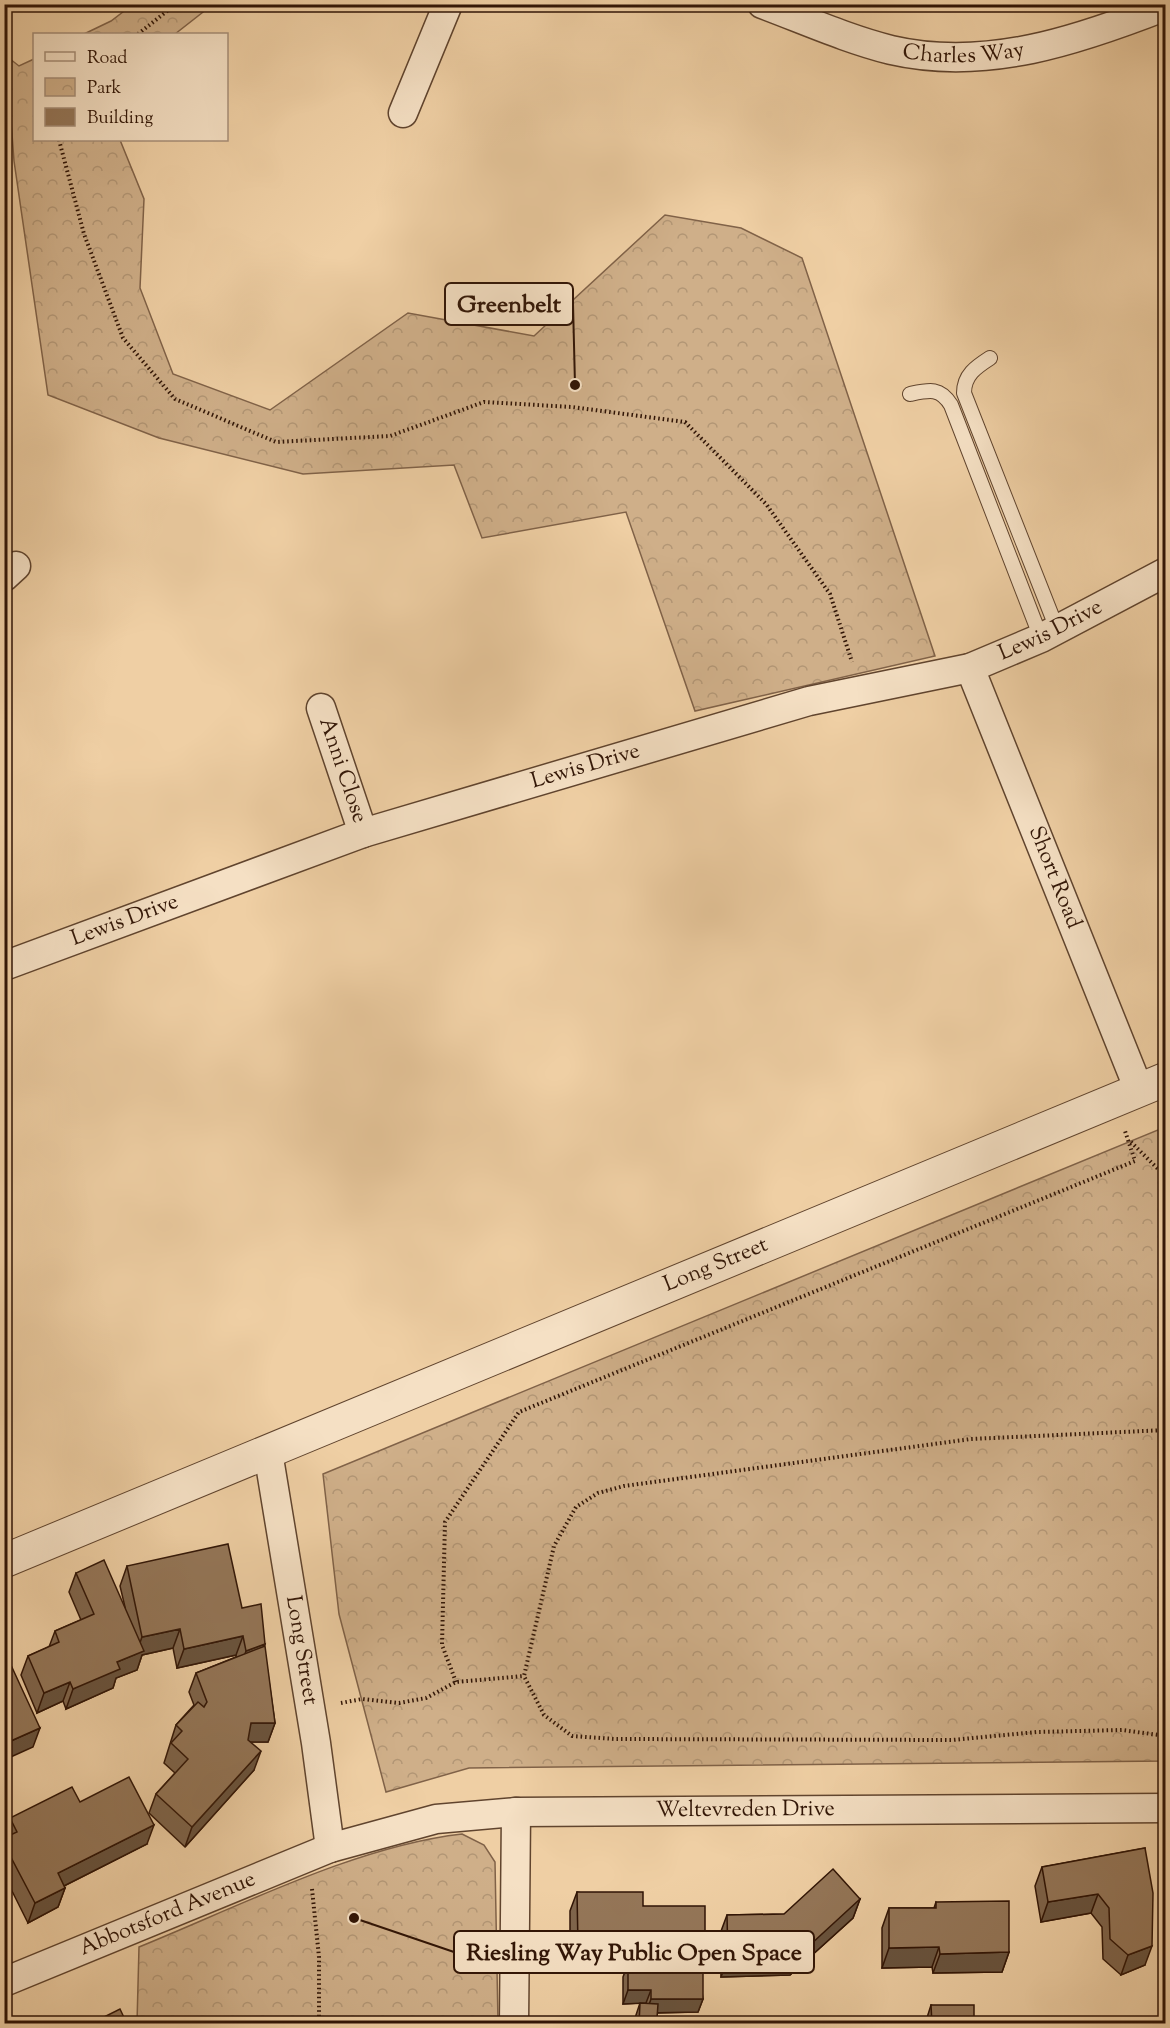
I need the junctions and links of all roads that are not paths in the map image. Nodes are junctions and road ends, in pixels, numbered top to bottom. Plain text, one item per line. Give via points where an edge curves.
1 (448, 4) edge
2 (762, 4) edge
3 (1166, 6) edge
4 (403, 113) dead end
5 (990, 358) dead end
6 (910, 394) dead end
7 (1166, 572) edge
8 (1049, 633) junction
9 (970, 668) junction
10 (321, 708) dead end
11 (363, 833) junction
12 (4, 966) edge
13 (1152, 1084) edge
14 (268, 1452) junction
15 (4, 1561) edge
16 (1166, 1808) edge
17 (516, 1812) junction
18 (319, 1852) junction
19 (4, 1982) edge
20 (514, 2024) edge

1 - 4 street
2 - 3 street, Charles Way via 892,50 970,57 1047,47 1092,35
5 - 8 lane via 966,378 964,393
6 - 8 lane via 930,389 940,392 951,405
7 - 8 street, Lewis Drive
8 - 9 street, Lewis Drive
9 - 11 street, Lewis Drive via 809,701
9 - 13 street, Short Road
10 - 11 street, Anni Close
11 - 12 street, Lewis Drive
13 - 14 street, Long Street
14 - 15 street, Long Street
14 - 18 street, Long Street via 310,1709
16 - 17 street, Weltevreden Drive
17 - 18 street, Weltevreden Drive via 436,1819
17 - 20 street
18 - 19 street, Abbotsford Avenue

